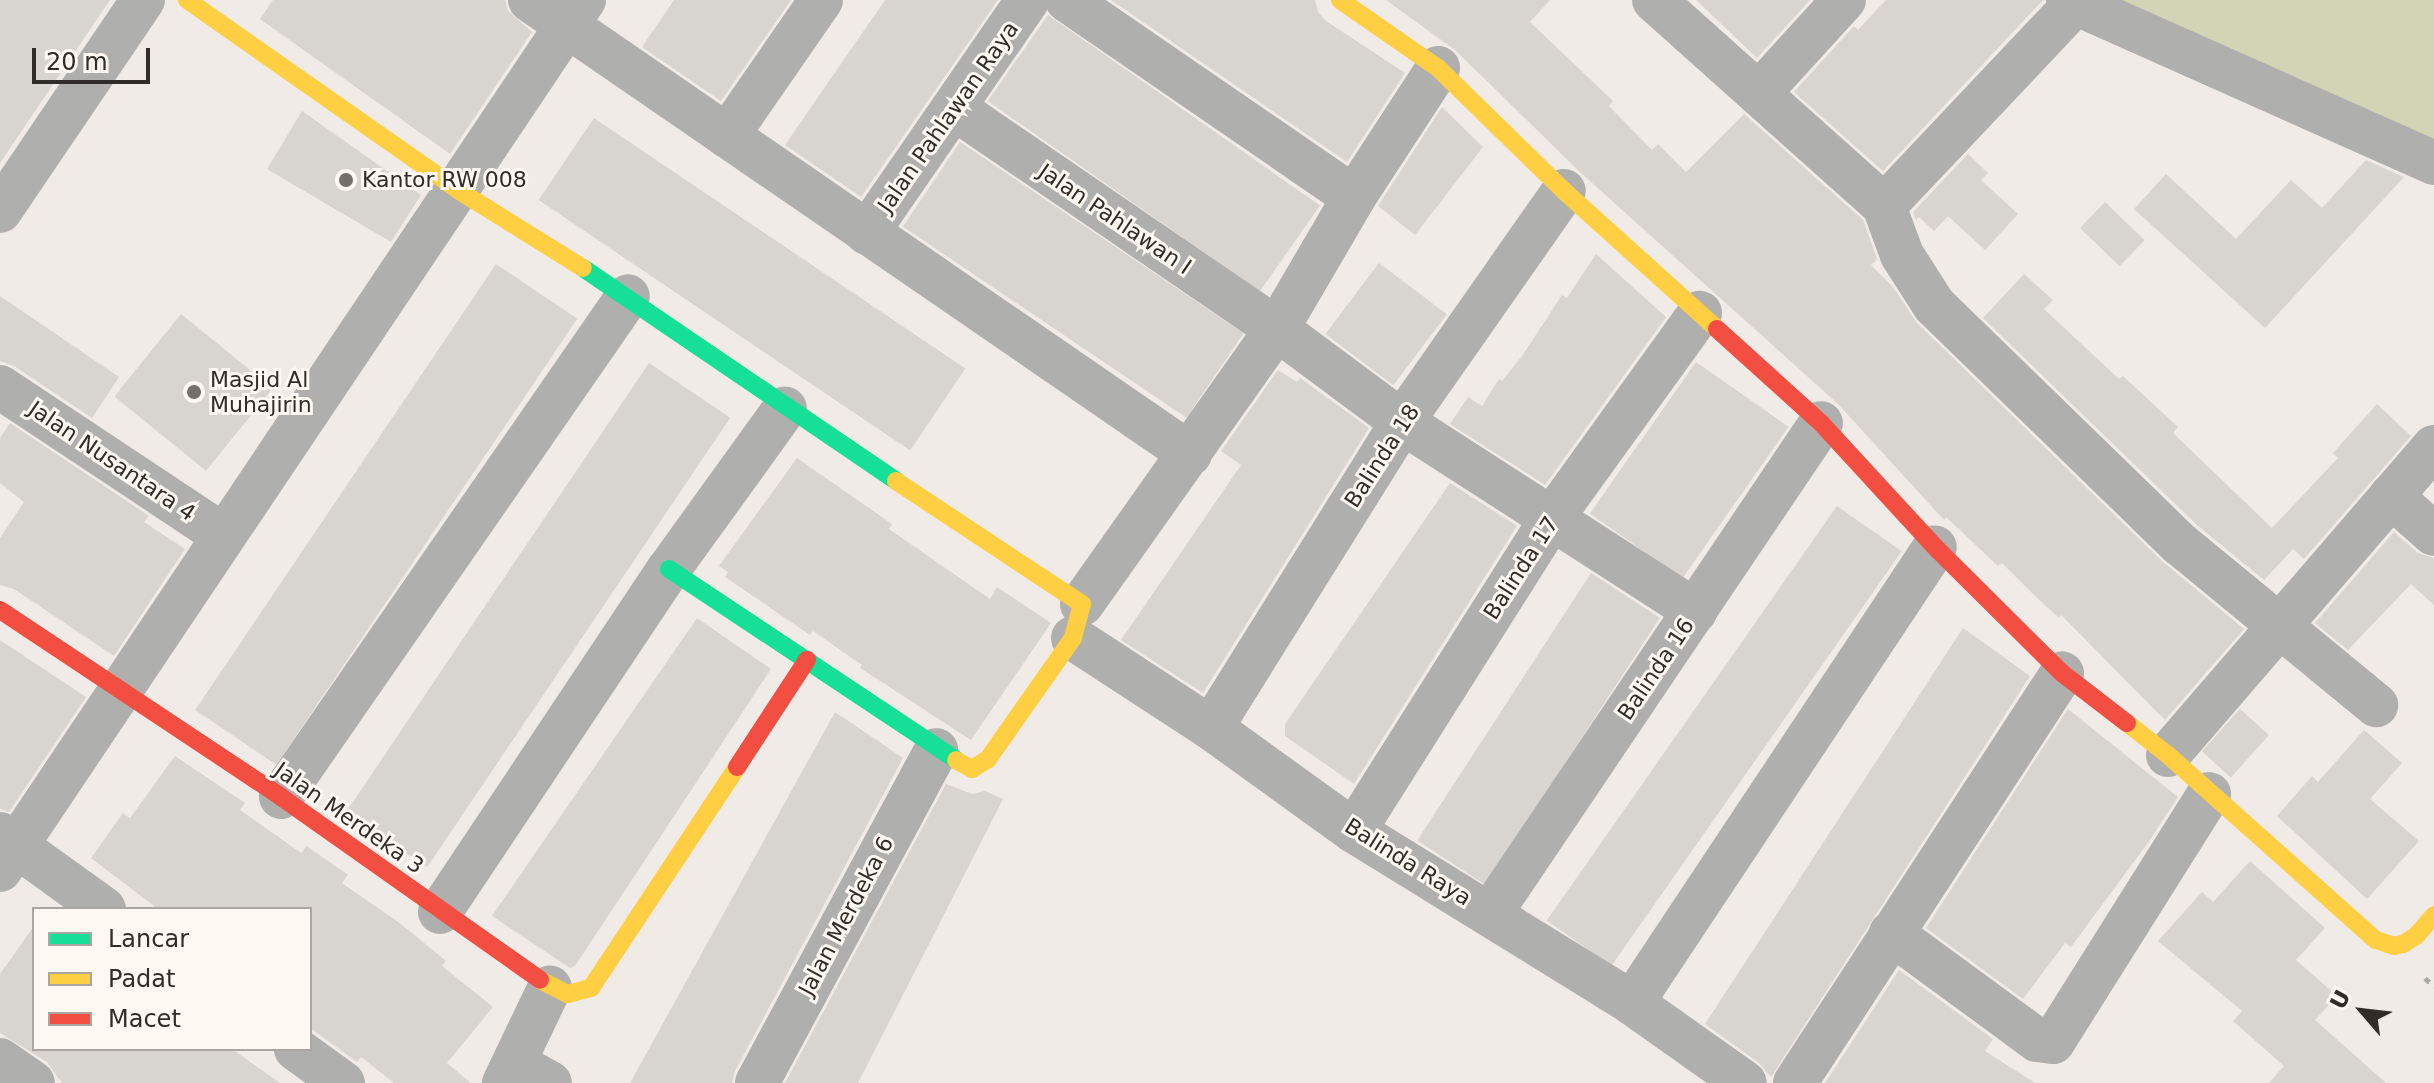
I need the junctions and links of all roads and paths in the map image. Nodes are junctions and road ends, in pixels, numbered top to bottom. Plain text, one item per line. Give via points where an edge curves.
1 (143, 0) edge
2 (187, 0) edge
3 (530, 0) edge
4 (821, 0) edge
5 (1028, 0) edge
6 (1067, 0) edge
7 (1340, 0) edge
8 (1654, 0) edge
9 (1844, 0) edge
10 (2071, 3) edge
11 (575, 12) edge
12 (1438, 68) junction
13 (1759, 93) junction
14 (954, 108) junction
15 (727, 136) junction
16 (2434, 163) edge
17 (458, 190) junction
18 (1564, 191) junction
19 (1354, 197) junction
20 (1884, 206) junction
21 (0, 211) edge
22 (867, 233) junction
23 (628, 296) junction
24 (1700, 313) junction
25 (1277, 329) junction
26 (0, 387) edge
27 (785, 408) junction
28 (1402, 422) junction
29 (1821, 423) junction
30 (2434, 447) edge
31 (1190, 454) junction
32 (2391, 496) junction
33 (1552, 518) junction
34 (2434, 534) edge
35 (223, 535) junction
36 (1935, 547) junction
37 (669, 569) junction
38 (0, 610) edge
39 (1695, 611) junction
40 (1078, 621) junction
41 (2280, 623) junction
42 (807, 660) junction
43 (2062, 673) junction
44 (119, 691) junction
45 (2376, 705) dead end
46 (1211, 728) junction
47 (936, 750) junction
48 (2168, 755) junction
49 (2209, 794) junction
50 (281, 797) junction
51 (1354, 831) junction
52 (5, 850) edge
53 (101, 907) edge
54 (440, 912) junction
55 (1490, 914) junction
56 (2434, 915) edge
57 (1891, 933) junction
58 (550, 987) junction
59 (1632, 1003) junction
60 (299, 1051) edge
61 (0, 1060) edge
62 (523, 1076) edge
63 (33, 1083) edge
64 (343, 1083) edge
65 (757, 1083) edge
66 (1745, 1083) edge
67 (1795, 1083) edge

1 - 21 street
2 - 17 street
3 - 11 street
4 - 15 street
5 - 14 street, Jalan Pahlawan Raya
6 - 19 street
7 - 12 street
8 - 13 street
9 - 13 street
10 - 16 street
10 - 20 street
11 - 15 street
11 - 17 street
12 - 18 street
12 - 19 street
13 - 20 street
14 - 22 street, Jalan Pahlawan Raya
14 - 25 street, Jalan Pahlawan I
15 - 22 street
17 - 23 street
17 - 35 street
18 - 24 street
18 - 28 street, Balinda 18
19 - 25 street
20 - 41 street via 1902,255 1934,305 2180,544
22 - 31 street
23 - 27 street
23 - 50 street
24 - 29 street
24 - 33 street, Balinda 17
25 - 28 street, Jalan Pahlawan I
25 - 31 street
26 - 35 street, Jalan Nusantara 4
27 - 37 street
27 - 40 street
28 - 33 street, Jalan Pahlawan I
28 - 46 street, Balinda 18
29 - 36 street
29 - 39 street, Balinda 16
30 - 32 street
31 - 40 street
32 - 34 street
32 - 41 street
33 - 39 street, Jalan Pahlawan I
33 - 51 street, Balinda 17
35 - 44 street
36 - 43 street
36 - 59 street
37 - 42 street
37 - 54 street
38 - 44 street, Jalan Merdeka 3
39 - 55 street, Balinda 16
40 - 46 street, Balinda Raya
40 - 47 street via 982,766 972,769
41 - 45 street
41 - 48 street
42 - 47 street
42 - 58 street via 591,988 568,994
43 - 48 street
43 - 57 street
44 - 50 street, Jalan Merdeka 3
44 - 52 street
46 - 51 street, Balinda Raya
47 - 65 street, Jalan Merdeka 6
48 - 49 street
49 - 56 street via 2376,940 2403,944
49 - 57 street via 2053,1042 2037,1040
50 - 54 street, Jalan Merdeka 3
51 - 55 street, Balinda Raya
52 - 53 street
54 - 58 street, Jalan Merdeka 3
55 - 59 street, Balinda Raya
57 - 67 street
58 - 62 street
59 - 66 street, Balinda Raya
60 - 64 street
61 - 63 street

